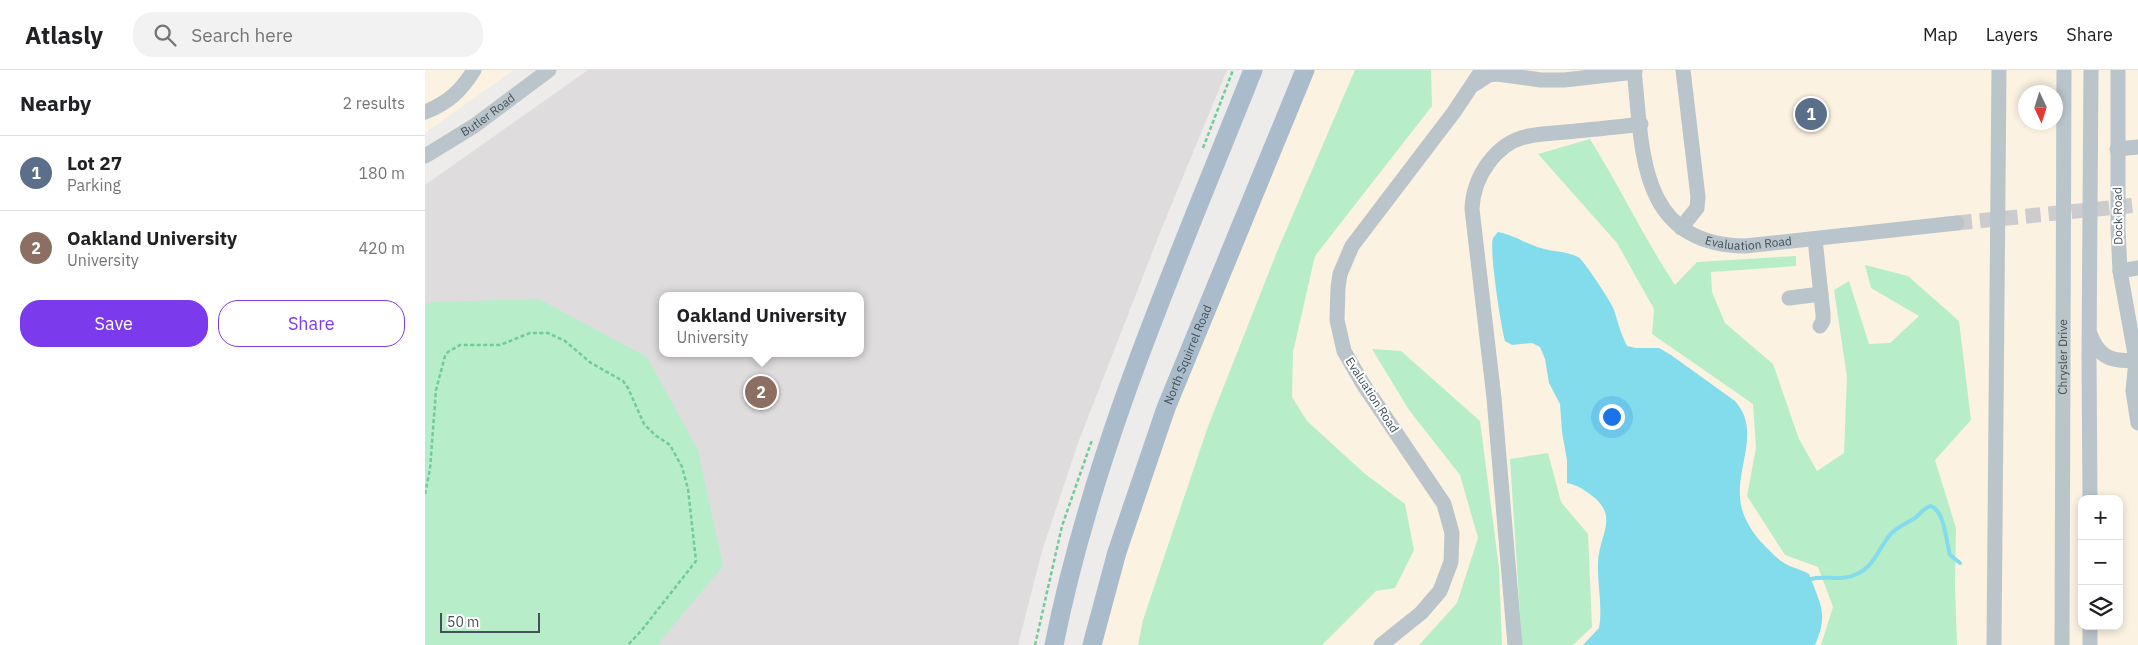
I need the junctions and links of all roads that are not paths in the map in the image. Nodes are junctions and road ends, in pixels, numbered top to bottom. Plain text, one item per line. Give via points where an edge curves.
1 (474, 70) edge
2 (549, 70) edge
3 (1253, 70) edge
4 (1305, 70) edge
5 (1482, 70) edge
6 (1683, 70) edge
7 (1999, 70) edge
8 (2064, 70) edge
9 (2091, 70) edge
10 (2118, 70) edge
11 (1635, 71) edge
12 (1473, 87) junction
13 (425, 112) edge
14 (1641, 124) junction
15 (2138, 147) edge
16 (2117, 149) junction
17 (425, 156) edge
18 (1957, 224) tunnel mouth
19 (1681, 228) junction
20 (1815, 239) junction
21 (2138, 268) edge
22 (2120, 271) junction
23 (1821, 294) junction
24 (1789, 298) dead end
25 (1820, 326) dead end
26 (2134, 331) edge
27 (2089, 332) junction
28 (2137, 362) edge
29 (2138, 423) edge
30 (2090, 495) edge
31 (2090, 630) edge
32 (1054, 645) edge
33 (1092, 645) edge
34 (1381, 645) edge
35 (1515, 645) edge
36 (1994, 645) edge
37 (2062, 645) edge
38 (2090, 645) edge

1 - 13 street via 456,95
2 - 17 street, Butler Road via 474,126
3 - 32 main road via 1123,398 1081,530
4 - 33 main road, North Squirrel Road via 1166,408 1117,552
5 - 12 street, Evaluation Road
6 - 19 street via 1698,197 1697,208
7 - 36 street
8 - 37 street, Chrysler Drive
9 - 27 street
10 - 16 street, Dock Road
11 - 12 street, Evaluation Road via 1564,80 1497,74 1481,79
11 - 14 street, Evaluation Road
12 - 34 street, Evaluation Road via 1352,246 1340,274 1337,320 1344,351 1358,377 1444,504 1452,534 1451,562 1440,590 1421,613
14 - 19 street, Evaluation Road via 1650,185 1660,206
14 - 35 street via 1528,136 1515,141 1492,158 1479,176 1472,198 1494,398
15 - 16 street
16 - 22 street, Dock Road
18 - 20 street, Evaluation Road
19 - 20 street, Evaluation Road via 1703,240 1727,246
20 - 23 street
21 - 22 street
22 - 26 street, Dock Road
23 - 24 street
23 - 25 street via 1823,314
26 - 28 street, Dock Road
27 - 28 street via 2096,348 2109,359
27 - 30 street
28 - 29 street, Dock Road via 2133,390
31 - 38 street

